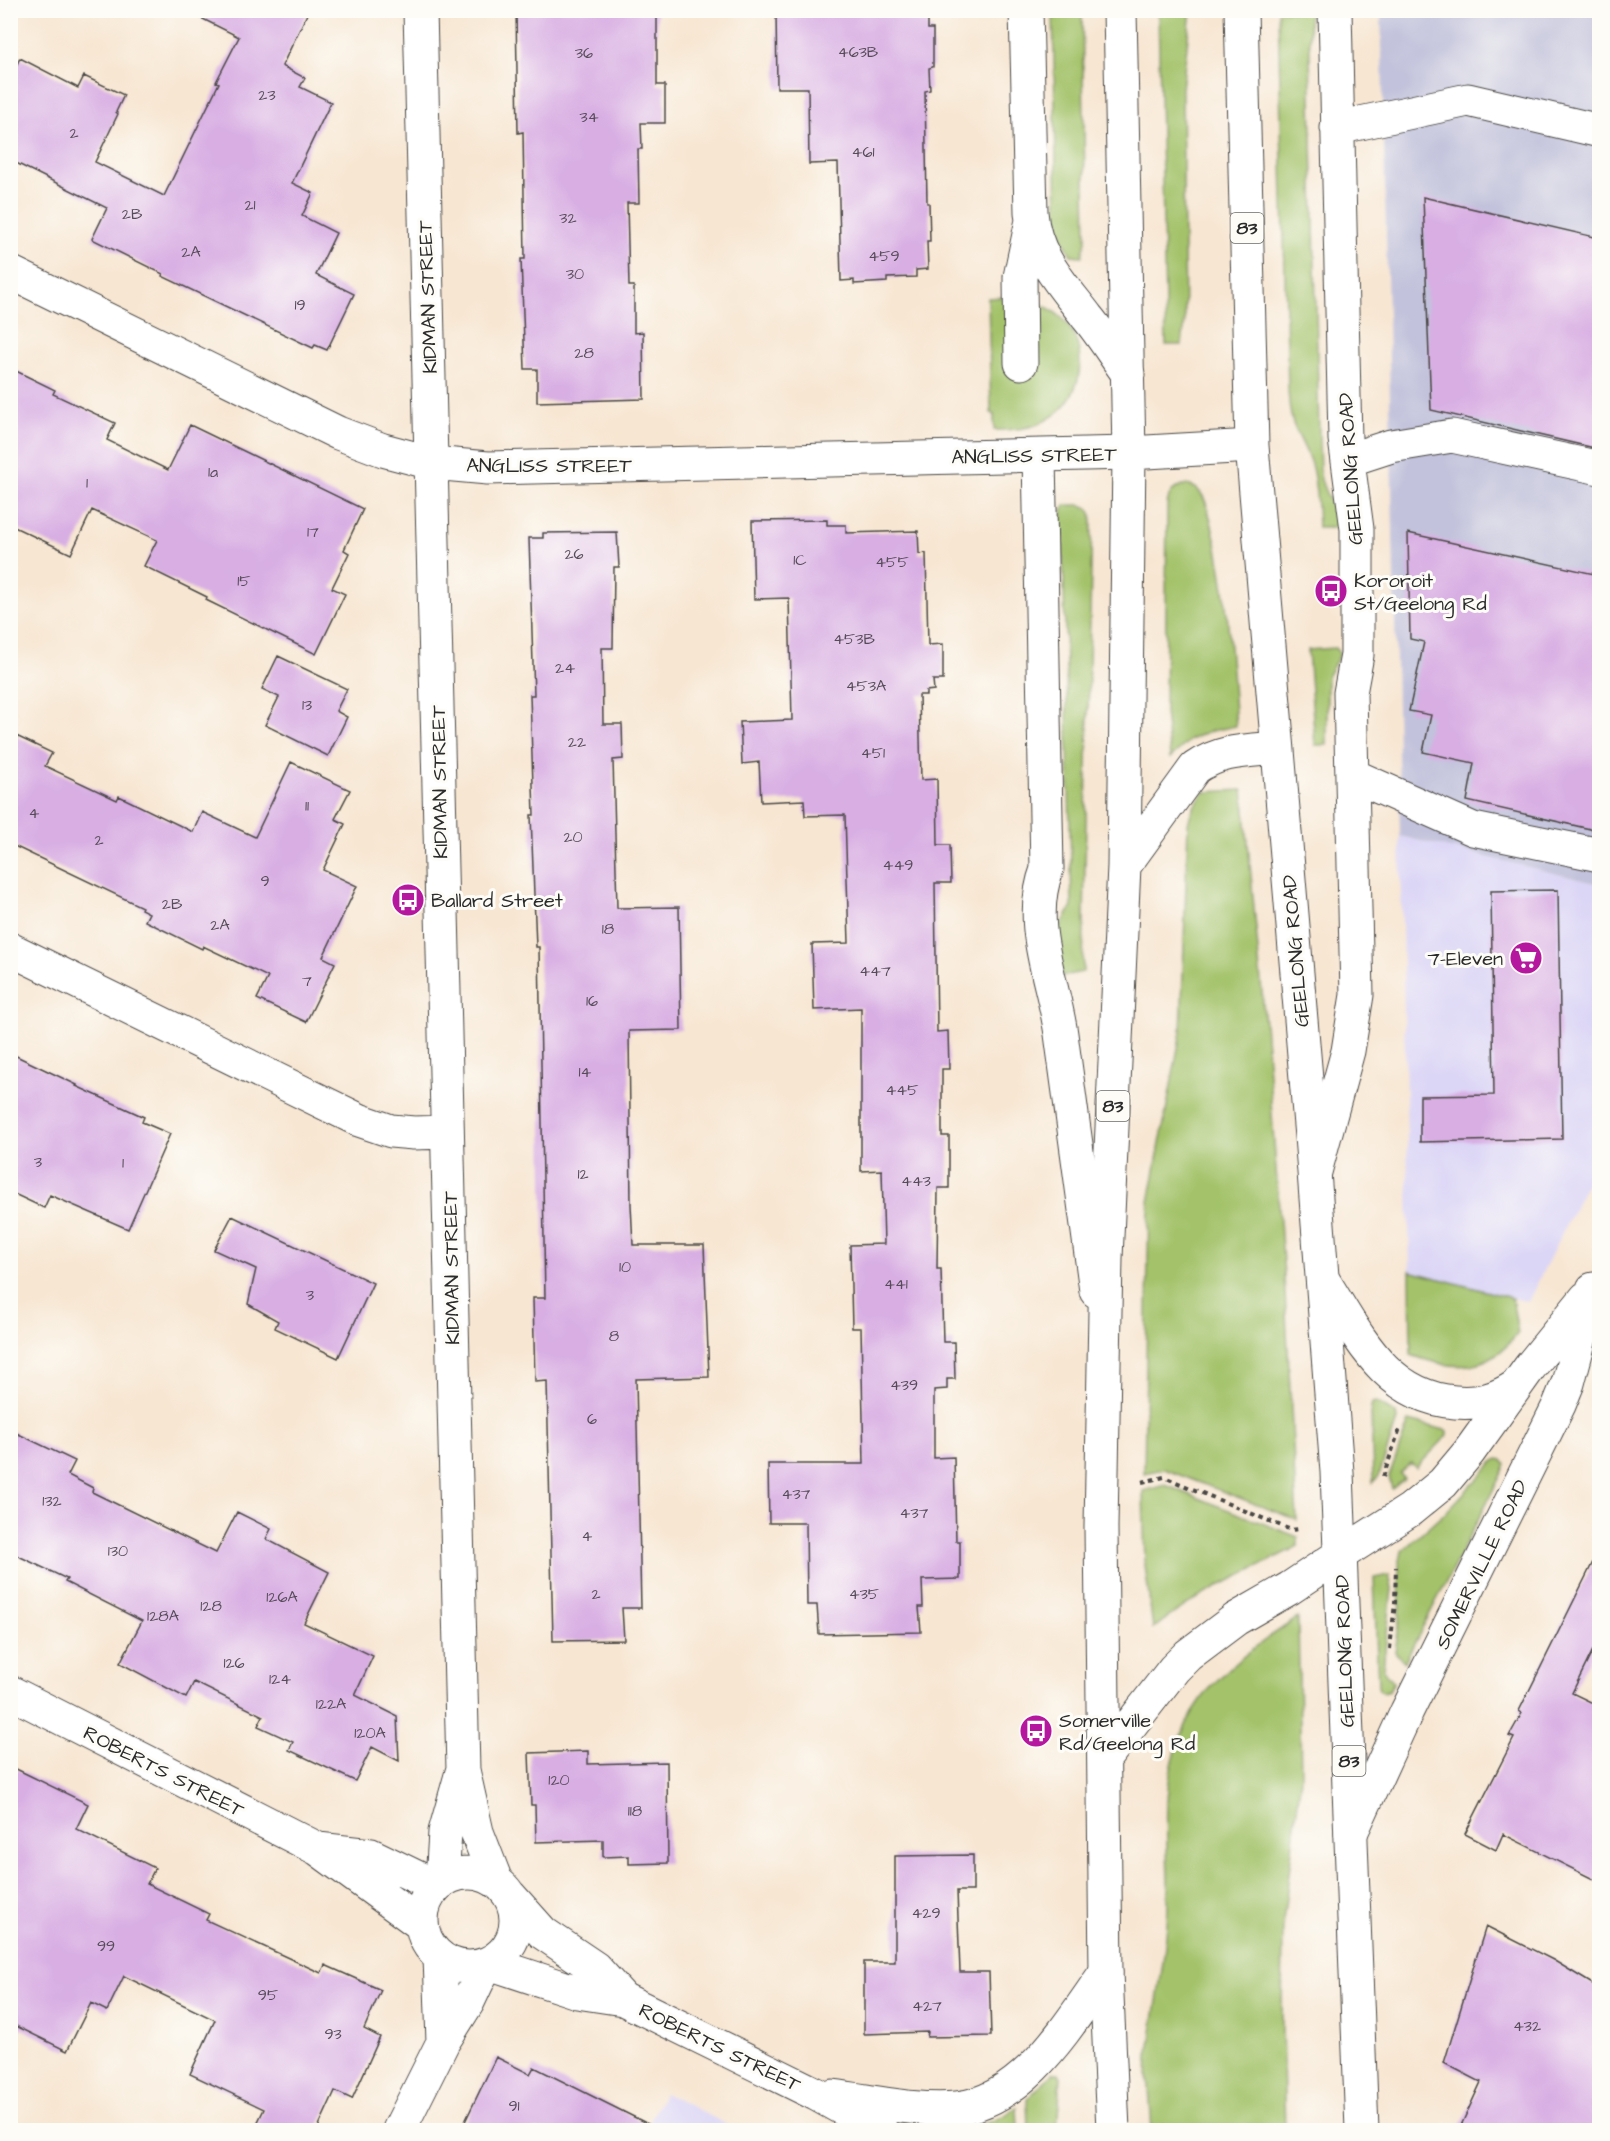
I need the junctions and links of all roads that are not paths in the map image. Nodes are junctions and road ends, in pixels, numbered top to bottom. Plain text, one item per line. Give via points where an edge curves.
1 (420, 10) edge
2 (1026, 10) edge
3 (1120, 10) edge
4 (1241, 10) edge
5 (1335, 10) edge
6 (1338, 128) junction
7 (1599, 131) edge
8 (1032, 222) junction
9 (10, 272) edge
10 (1022, 363) dead end
11 (1128, 374) junction
12 (1252, 446) junction
13 (1129, 453) junction
14 (1040, 456) junction
15 (1348, 460) junction
16 (432, 463) junction
17 (1599, 468) edge
18 (1277, 748) junction
19 (1352, 775) junction
20 (1599, 855) edge
21 (1124, 866) junction
22 (10, 949) edge
23 (447, 1132) junction
24 (1314, 1172) junction
25 (1323, 1280) junction
26 (1596, 1282) edge
27 (1104, 1352) junction
28 (1518, 1385) junction
29 (1341, 1554) junction
30 (10, 1692) edge
31 (1104, 1759) junction
32 (463, 1770) junction
33 (1351, 1833) junction
34 (318, 1849) junction
35 (439, 1884) junction
36 (503, 1888) junction
37 (422, 1925) junction
38 (440, 1957) junction
39 (488, 1963) junction
40 (1106, 1972) junction
41 (623, 1999) junction
42 (443, 2042) junction
43 (816, 2094) junction
44 (399, 2130) edge
45 (881, 2130) edge
46 (1113, 2130) edge
47 (1362, 2130) edge

1 - 16 main road, KIDMAN STREET
2 - 8 main road
3 - 11 main road, 83
4 - 12 main road, GEELONG ROAD / 83
5 - 6 main road, GEELONG ROAD
6 - 7 main road via 1468,100
6 - 15 main road, GEELONG ROAD
8 - 10 main road via 1020,277
8 - 11 main road via 1046,264
9 - 16 main road, ANGLISS STREET via 338,433
11 - 13 main road, 83
12 - 13 main road, ANGLISS STREET
12 - 18 main road, GEELONG ROAD / 83
13 - 14 main road, ANGLISS STREET
13 - 21 main road, 83
14 - 16 main road, ANGLISS STREET via 488,468
14 - 27 main road via 1047,869 1040,892 1039,932 1059,1023
15 - 17 main road via 1391,446 1452,436
15 - 19 main road, GEELONG ROAD via 1357,529 1356,666 1350,693
16 - 23 main road, KIDMAN STREET
18 - 21 main road via 1224,753 1195,768
18 - 24 main road, GEELONG ROAD / 83
19 - 20 main road via 1473,829
19 - 24 main road, GEELONG ROAD via 1356,1003 1348,1051
21 - 27 main road, 83
22 - 23 main road via 359,1120 391,1131
23 - 32 main road, KIDMAN STREET
24 - 25 main road, GEELONG ROAD / 83
25 - 28 main road via 1366,1347 1392,1377 1415,1393 1429,1399 1475,1403 1498,1397
25 - 29 main road, GEELONG ROAD / 83
26 - 28 main road, SOMERVILLE ROAD
26 - 33 main road, SOMERVILLE ROAD via 1559,1405
27 - 31 main road, 83
28 - 29 main road, SOMERVILLE ROAD via 1443,1483 1410,1510
29 - 31 main road, SOMERVILLE ROAD via 1227,1624 1188,1655
29 - 33 main road, GEELONG ROAD / 83
30 - 34 main road, ROBERTS STREET
31 - 40 main road, 83
32 - 35 main road, KIDMAN STREET via 445,1832
32 - 36 main road, KIDMAN STREET via 477,1832
33 - 47 main road, GEELONG ROAD / 83
34 - 35 main road, ROBERTS STREET via 371,1855
34 - 37 main road, ROBERTS STREET
35 - 36 main road via 468,1872 483,1874
35 - 37 main road via 427,1898
36 - 39 main road via 515,1911 516,1926 511,1941
36 - 41 main road, ROBERTS STREET via 543,1933 595,1968
37 - 38 main road via 431,1948
38 - 39 main road via 462,1967
38 - 42 main road
39 - 41 main road, ROBERTS STREET via 577,1992
39 - 42 main road
40 - 43 main road, ROBERTS STREET via 1063,2031 1014,2086 972,2106 938,2109
40 - 46 main road, 83
41 - 43 main road, ROBERTS STREET
42 - 44 main road
43 - 45 main road, ROBERTS STREET

